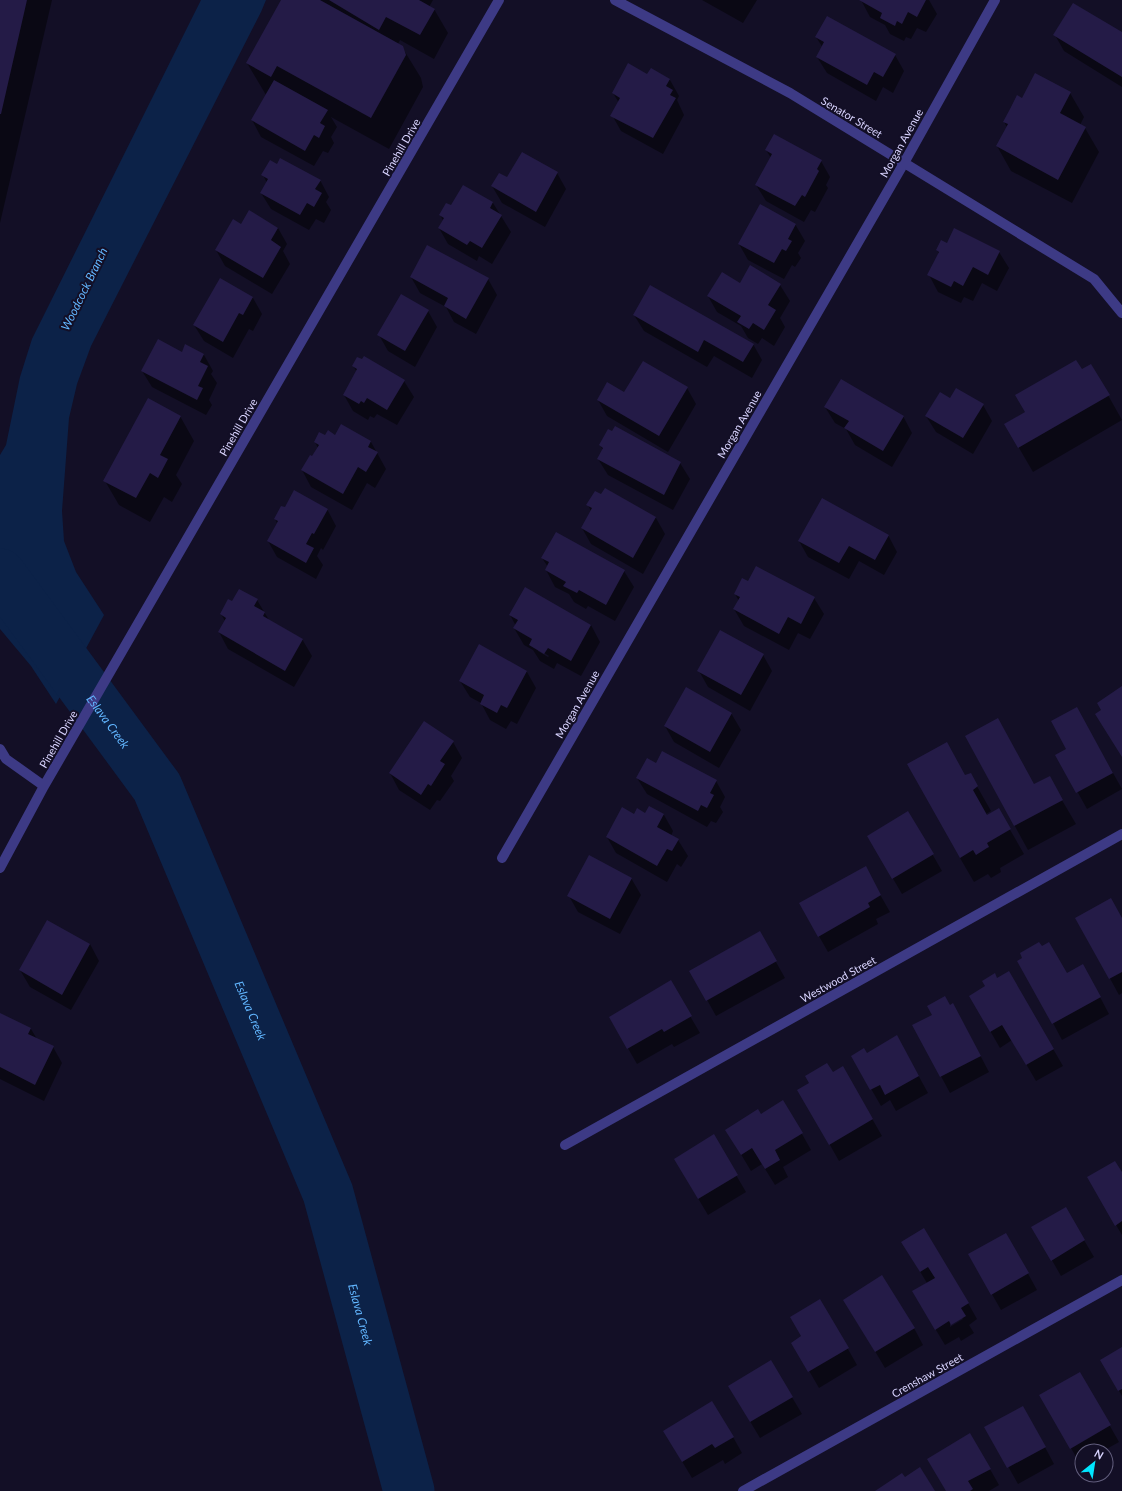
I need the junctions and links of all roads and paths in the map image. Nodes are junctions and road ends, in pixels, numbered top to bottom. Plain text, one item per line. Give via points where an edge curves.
1 (499, 0) edge
2 (615, 0) edge
3 (995, 0) edge
4 (904, 163) junction
5 (1122, 313) edge
6 (0, 749) edge
7 (44, 786) junction
8 (1122, 834) edge
9 (502, 858) dead end
10 (0, 868) edge
11 (565, 1145) dead end
12 (1122, 1280) edge
13 (743, 1491) edge

1 - 7 street, Pinehill Drive
2 - 4 street, Senator Street via 790,93
3 - 4 street, Morgan Avenue
4 - 5 street, Senator Street via 1094,279
4 - 9 street, Morgan Avenue
6 - 7 street via 6,759
7 - 10 street, Pinehill Drive
8 - 11 street, Westwood Street
12 - 13 street, Crenshaw Street

